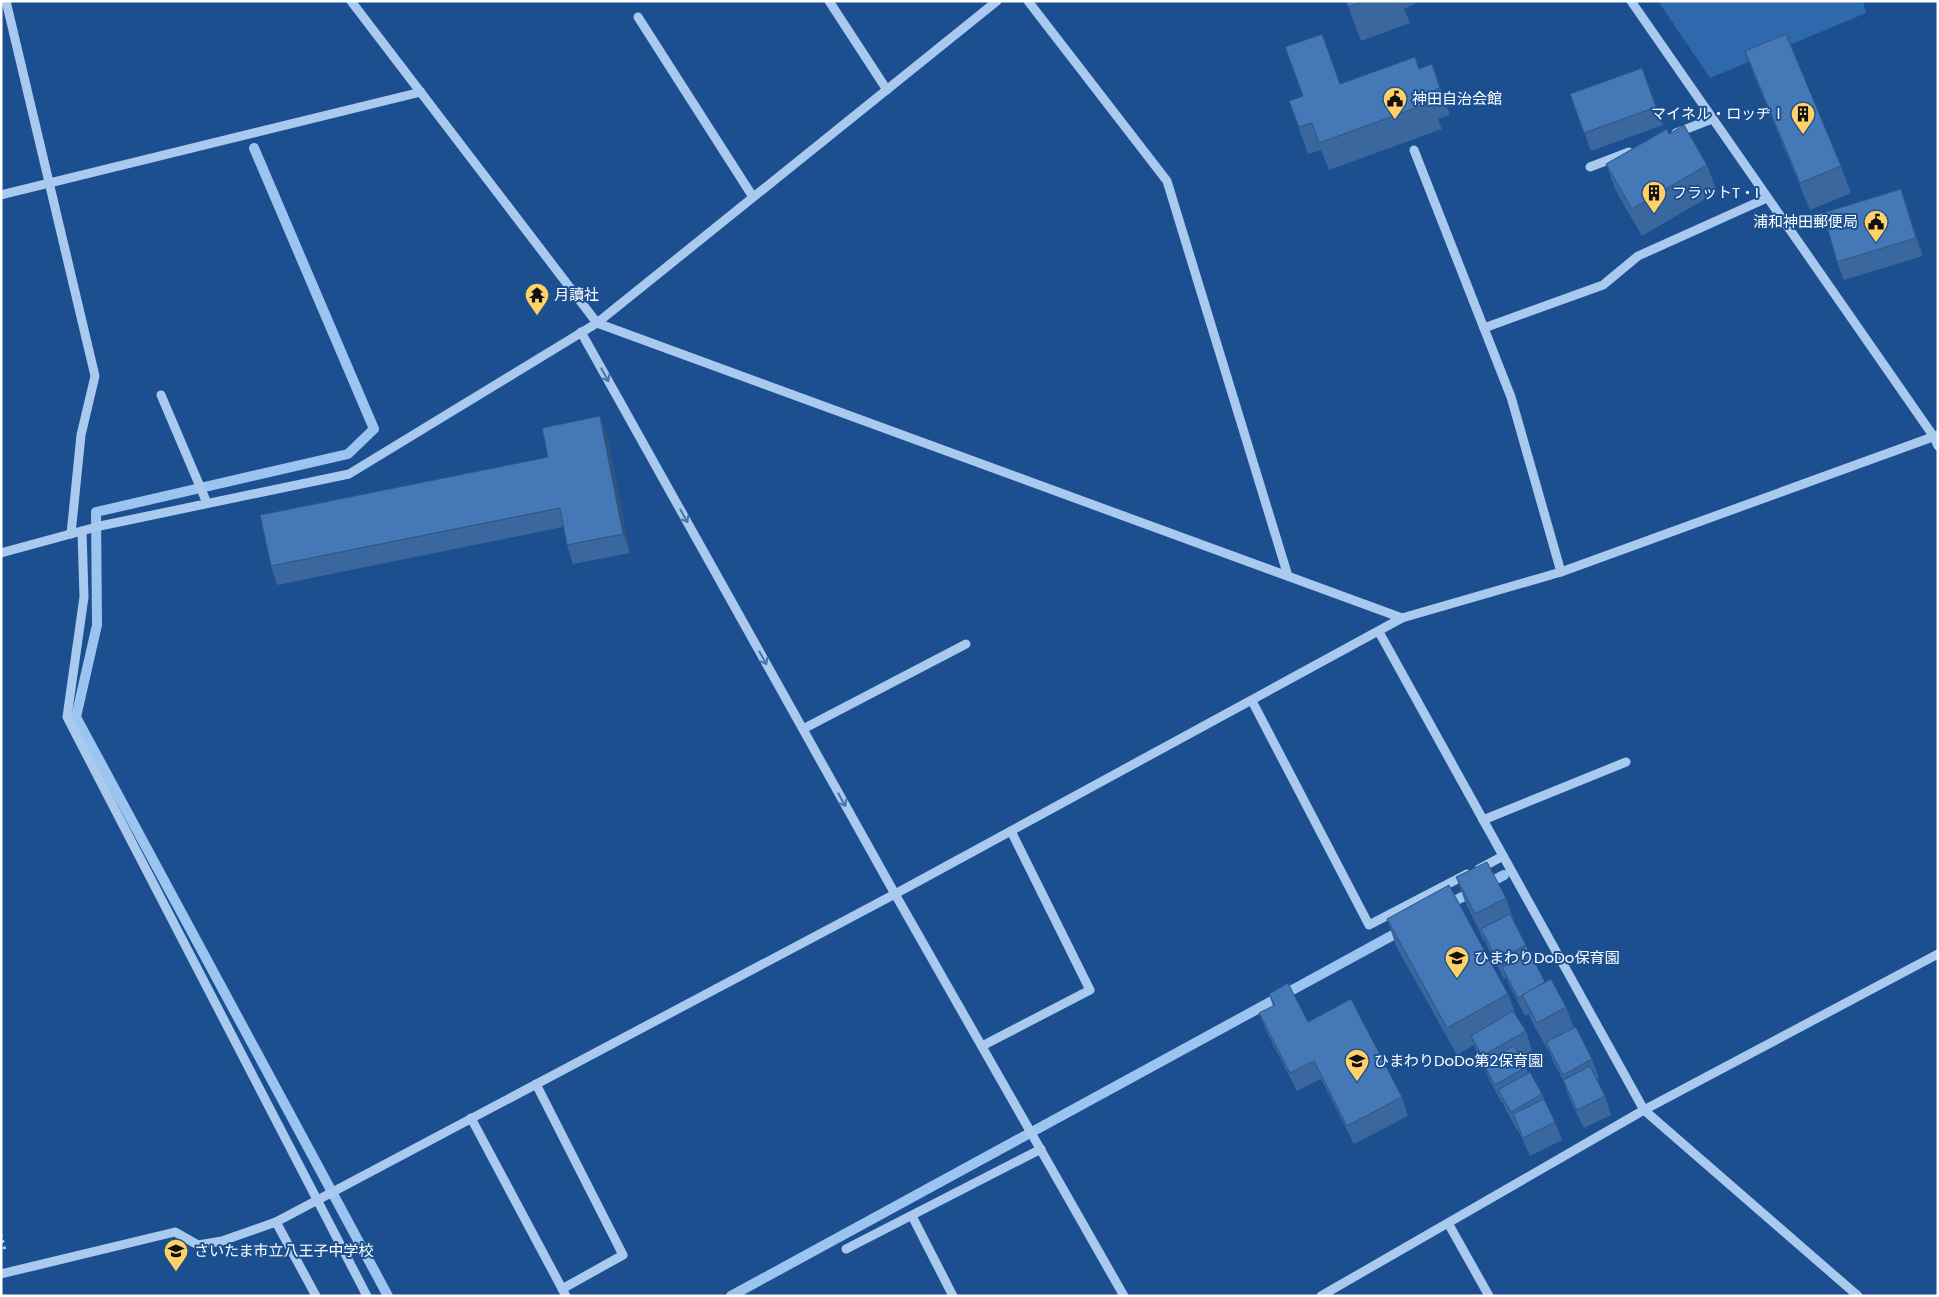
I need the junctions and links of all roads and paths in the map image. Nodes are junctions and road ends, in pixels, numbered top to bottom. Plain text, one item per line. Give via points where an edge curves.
1 (6, 1) edge
2 (351, 1) edge
3 (829, 1) edge
4 (997, 1) edge
5 (1028, 1) edge
6 (1631, 1) edge
7 (638, 17) dead end
8 (887, 90) junction
9 (420, 92) junction
10 (1712, 119) junction
11 (1668, 136) edge
12 (1414, 150) dead end
13 (1634, 150) edge
14 (1590, 167) dead end
15 (49, 183) junction
16 (1, 195) edge
17 (753, 198) junction
18 (1768, 198) junction
19 (597, 323) junction
20 (1484, 328) junction
21 (581, 332) junction
22 (161, 395) dead end
23 (1936, 436) edge
24 (1938, 446) edge
25 (207, 503) junction
26 (82, 531) junction
27 (71, 534) junction
28 (1, 553) edge
29 (1561, 572) junction
30 (1288, 576) junction
31 (1402, 618) junction
32 (1380, 632) junction
33 (966, 644) dead end
34 (1252, 701) junction
35 (803, 729) junction
36 (1626, 762) dead end
37 (1483, 820) junction
38 (1011, 831) junction
39 (1503, 856) junction
40 (895, 894) junction
41 (1938, 954) edge
42 (982, 1046) junction
43 (536, 1084) junction
44 (1644, 1110) junction
45 (471, 1118) junction
46 (1040, 1149) junction
47 (317, 1200) junction
48 (912, 1216) junction
49 (276, 1222) junction
50 (1448, 1223) junction
51 (846, 1249) dead end
52 (1, 1274) edge
53 (564, 1292) edge
54 (1327, 1294) edge
55 (316, 1296) edge
56 (367, 1296) edge
57 (953, 1296) edge
58 (1124, 1296) edge
59 (1489, 1296) edge
60 (1858, 1296) edge

1 - 15 street
2 - 9 street
3 - 8 street
4 - 8 street
5 - 30 street via 1167,181
6 - 10 street
7 - 17 street
8 - 17 street
9 - 15 street
9 - 19 street
10 - 11 street
10 - 18 street
12 - 20 street
13 - 14 street
15 - 16 street
15 - 27 street via 95,376 80,435
17 - 19 street
18 - 20 street via 1638,256 1604,284
18 - 23 street
19 - 21 street
19 - 30 street
20 - 29 street via 1511,397
21 - 25 street via 349,474
21 -> 35 street
22 - 25 street
23 - 24 street
23 - 29 street
25 - 26 street
26 - 27 street
26 - 47 street via 84,597 67,717
27 - 28 street
29 - 31 street
30 - 31 street
31 - 32 street
32 - 34 street
32 - 37 street
33 - 35 street
34 - 38 street
34 - 39 street via 1369,925
35 -> 40 street
36 - 37 street
37 - 39 street
38 - 40 street
38 - 42 street via 1090,990
39 - 44 street
40 - 42 street
40 - 43 street
41 - 44 street
42 - 46 street
43 - 45 street
43 - 53 street via 623,1255
44 - 50 street
44 - 60 street
45 - 47 street
45 - 53 street
46 - 48 street
46 - 58 street
47 - 49 street
47 - 56 street
48 - 51 street
48 - 57 street
49 - 52 street via 222,1242 198,1245 176,1232
49 - 55 street
50 - 54 street
50 - 59 street

